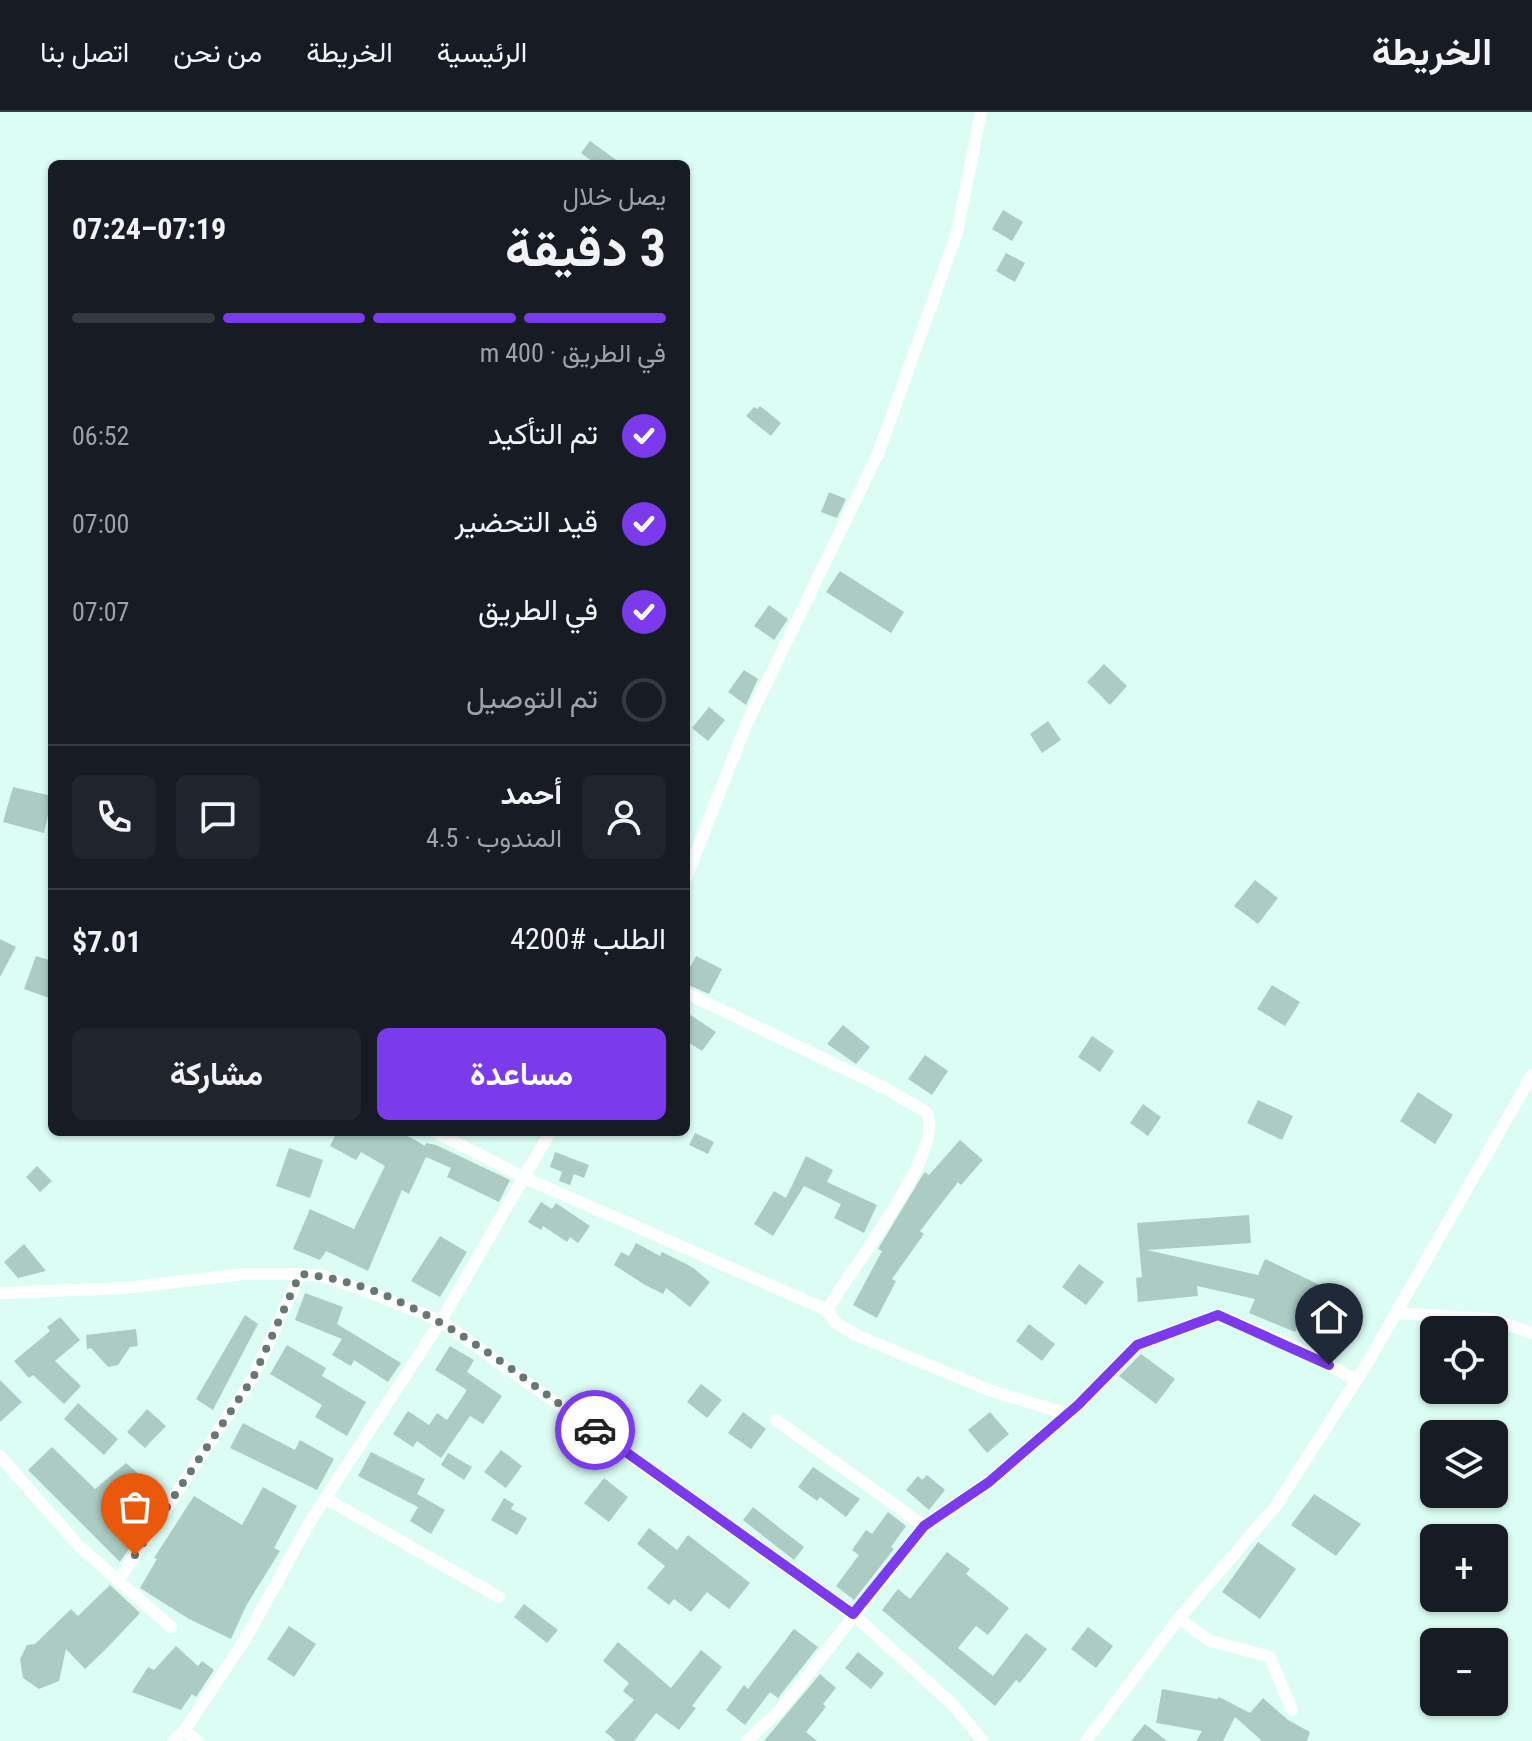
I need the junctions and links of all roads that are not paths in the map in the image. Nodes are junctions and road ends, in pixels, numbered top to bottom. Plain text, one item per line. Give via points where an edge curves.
1 (981, 112) edge
2 (690, 868) edge
3 (690, 995) edge
4 (1532, 1075) edge
5 (443, 1136) edge
6 (548, 1136) edge
7 (525, 1178) junction
8 (300, 1274) junction
9 (0, 1293) edge
10 (827, 1310) junction
11 (1396, 1313) junction
12 (441, 1321) junction
13 (1532, 1333) edge
14 (1355, 1379) junction
15 (1067, 1414) junction
16 (776, 1420) dead end
17 (0, 1456) edge
18 (325, 1498) junction
19 (924, 1526) junction
20 (120, 1578) junction
21 (499, 1597) dead end
22 (853, 1614) junction
23 (1179, 1618) junction
24 (171, 1627) dead end
25 (1292, 1710) dead end
26 (184, 1731) junction
27 (173, 1741) edge
28 (198, 1741) edge
29 (747, 1741) edge
30 (983, 1741) edge
31 (1086, 1741) edge

1 - 2 street via 957,233 878,454 746,725
3 - 10 street via 883,1087 931,1119 917,1171
4 - 11 street
5 - 7 street
6 - 7 street
7 - 10 street
7 - 12 street
8 - 9 street
8 - 12 street via 334,1280
8 - 20 street via 253,1378
10 - 15 street via 856,1335 989,1390
11 - 13 street via 1492,1319
11 - 14 street
12 - 18 street
12 - 22 street
14 - 15 street via 1218,1315 1137,1345
14 - 23 street via 1276,1506
15 - 19 street via 989,1482
16 - 19 street
17 - 20 street via 78,1545
18 - 21 street
18 - 26 street via 246,1638
19 - 22 street
20 - 24 street
22 - 29 street via 781,1709
22 - 30 street via 953,1705
23 - 25 street via 1208,1640 1270,1657
23 - 31 street
26 - 27 street
26 - 28 street

